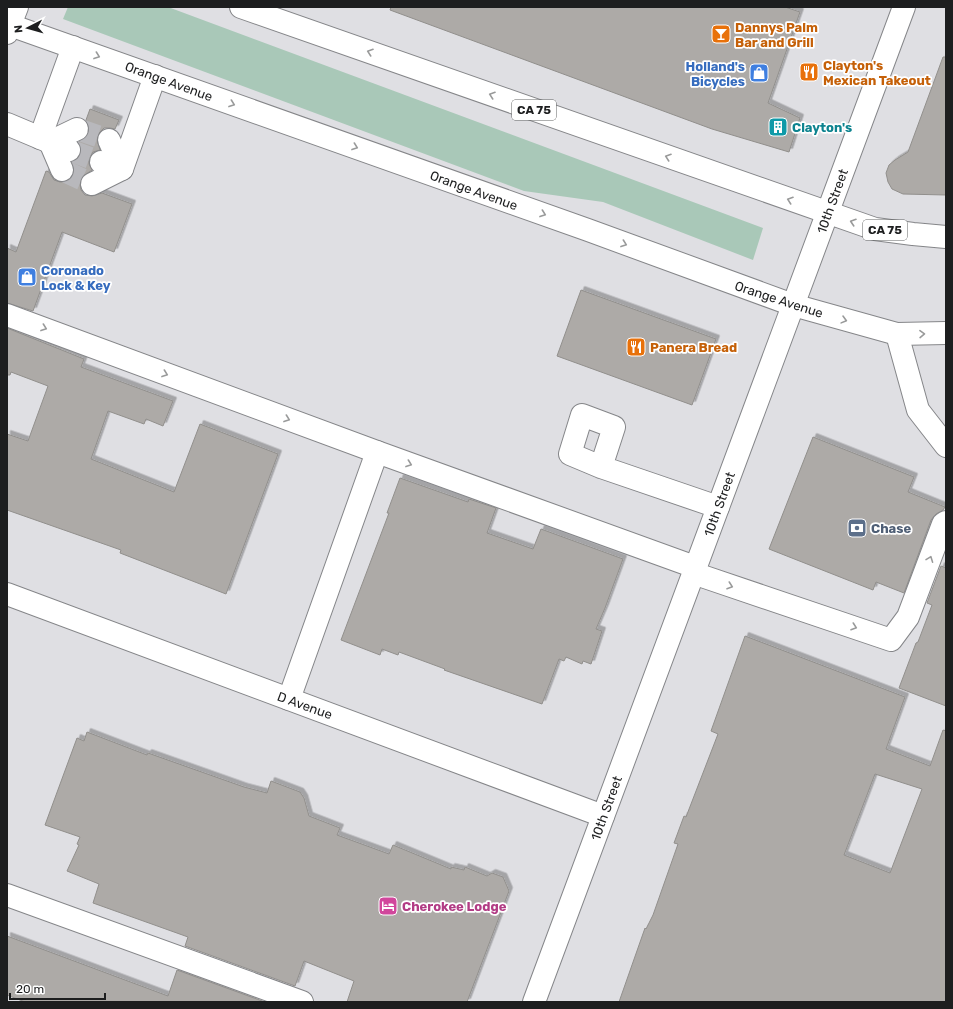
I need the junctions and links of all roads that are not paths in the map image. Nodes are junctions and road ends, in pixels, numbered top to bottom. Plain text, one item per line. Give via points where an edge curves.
1 (241, 7) edge
2 (904, 7) edge
3 (10, 22) edge
4 (73, 47) junction
5 (155, 76) junction
6 (7, 124) edge
7 (77, 129) dead end
8 (108, 140) tunnel mouth
9 (53, 143) junction
10 (101, 162) tunnel mouth
11 (122, 168) junction
12 (62, 170) dead end
13 (92, 184) dead end
14 (827, 213) junction
15 (946, 237) edge
16 (793, 306) junction
17 (7, 315) edge
18 (897, 334) junction
19 (946, 334) edge
20 (946, 446) edge
21 (377, 452) junction
22 (601, 467) dead end
23 (718, 507) junction
24 (946, 522) edge
25 (694, 570) junction
26 (7, 594) edge
27 (289, 699) junction
28 (603, 816) junction
29 (7, 895) edge
30 (302, 1002) edge
31 (534, 1002) edge

14 -> 1 main road, CA 75
2 - 14 main road, 10th Street
3 - 4 main road, Orange Avenue
4 -> 5 main road, Orange Avenue
4 - 9 main road
5 - 11 main road
5 -> 16 main road, Orange Avenue
6 - 9 main road
7 - 9 main road
8 - 11 main road
9 - 12 main road
10 - 11 main road
11 - 13 main road
15 -> 14 main road, CA 75 via 875,229
14 - 16 main road, 10th Street
16 -> 18 main road, Orange Avenue
16 - 23 main road, 10th Street
17 -> 21 main road
18 -> 19 main road, Orange Avenue
18 - 20 main road via 918,410
21 -> 25 main road
21 - 27 main road
22 - 23 main road
23 - 25 main road, 10th Street
25 -> 24 main road via 891,640 908,617 943,524
25 - 28 main road, 10th Street
26 - 27 main road, D Avenue
27 - 28 main road, D Avenue
28 - 31 main road, 10th Street
29 - 30 main road

